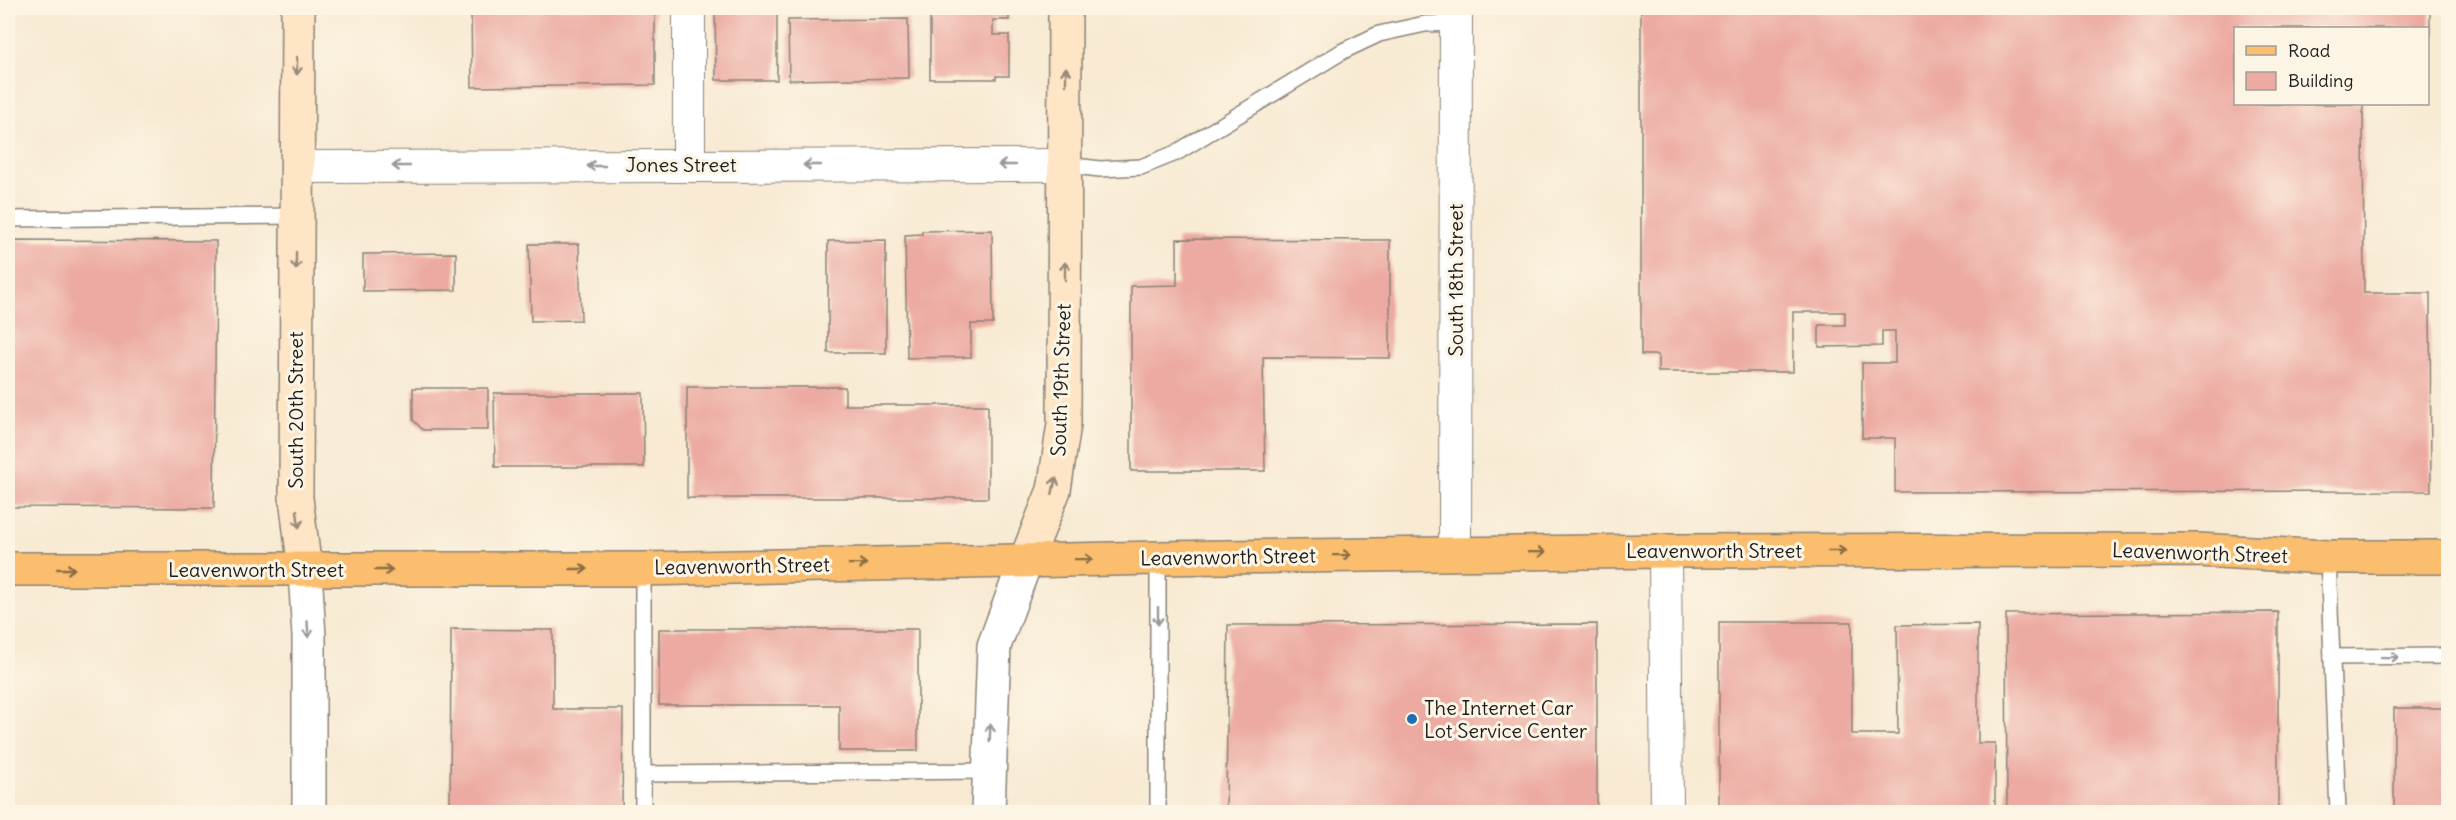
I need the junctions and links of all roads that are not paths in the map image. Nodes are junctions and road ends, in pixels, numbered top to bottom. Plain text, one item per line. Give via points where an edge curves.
1 (298, 8) edge
2 (689, 8) edge
3 (1065, 8) edge
4 (1456, 15) edge
5 (689, 165) junction
6 (1066, 165) junction
7 (297, 167) junction
8 (297, 216) junction
9 (8, 219) edge
10 (1665, 551) junction
11 (1455, 553) junction
12 (2328, 557) junction
13 (2448, 557) edge
14 (1158, 558) junction
15 (1026, 560) junction
16 (8, 569) edge
17 (643, 569) junction
18 (305, 570) junction
19 (2448, 656) edge
20 (2332, 657) junction
21 (989, 771) junction
22 (643, 774) junction
23 (309, 813) edge
24 (643, 813) edge
25 (988, 813) edge
26 (1158, 813) edge
27 (1667, 813) edge
28 (2338, 813) edge

1 -> 7 main road, South 20th Street
2 - 5 street
6 -> 3 main road, South 19th Street
4 - 6 lane via 1379,33 1176,153 1141,167 1100,169
4 - 11 street, South 18th Street
6 -> 5 street, Jones Street
5 -> 7 street, Jones Street
15 -> 6 main road, South 19th Street via 1054,490 1064,424
7 - 8 main road, South 20th Street
8 - 9 lane
8 -> 18 main road, South 20th Street via 296,498
11 -> 10 main road, Leavenworth Street
10 -> 12 main road, Leavenworth Street via 2198,550
10 - 27 street
14 -> 11 main road, Leavenworth Street
12 - 13 main road, Leavenworth Street
12 - 20 lane
15 -> 14 main road, Leavenworth Street
14 -> 26 lane
17 -> 15 main road, Leavenworth Street
21 -> 15 street, South 19th Street via 994,646
16 -> 18 main road, Leavenworth Street
18 -> 17 main road, Leavenworth Street
17 - 22 lane
18 -> 23 street, South 20th Street
20 -> 19 lane
20 - 28 lane
21 - 22 lane
21 - 25 street, South 19th Street
22 - 24 lane

